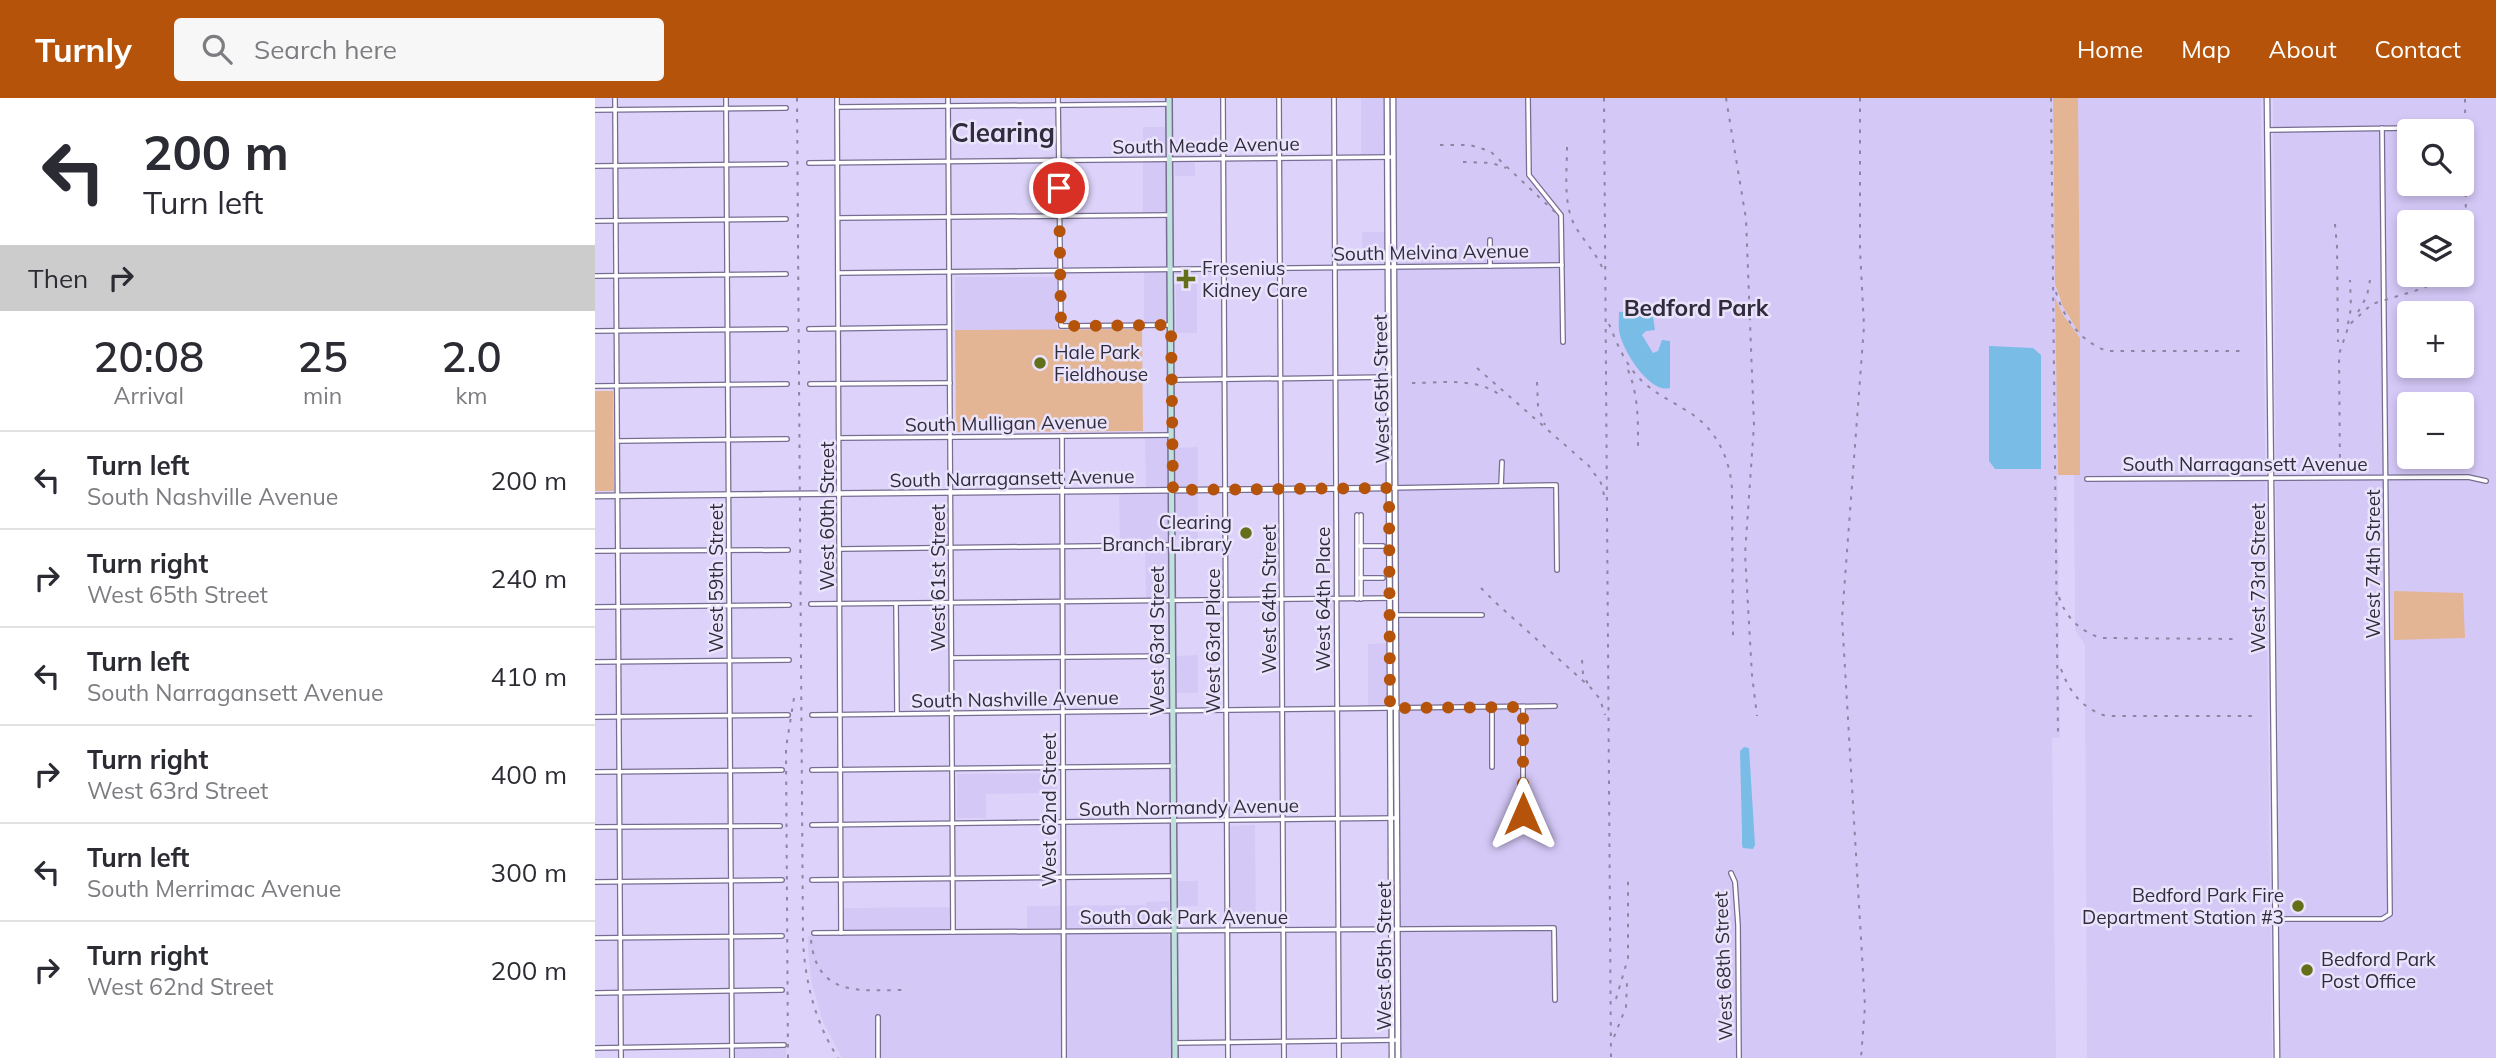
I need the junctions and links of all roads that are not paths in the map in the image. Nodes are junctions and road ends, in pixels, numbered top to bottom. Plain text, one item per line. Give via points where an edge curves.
1 (615, 98) edge
2 (726, 98) edge
3 (837, 98) edge
4 (948, 98) edge
5 (1058, 98) edge
6 (1223, 98) edge
7 (1279, 98) edge
8 (1334, 98) edge
9 (1387, 98) edge
10 (1393, 98) edge
11 (1528, 98) edge
12 (2267, 98) edge
13 (1169, 101) edge
14 (1058, 105) junction
15 (948, 106) junction
16 (837, 107) junction
17 (786, 108) dead end
18 (726, 109) junction
19 (595, 110) edge
20 (615, 110) junction
21 (1390, 126) junction
22 (2382, 128) junction
23 (2397, 128) edge
24 (2267, 130) junction
25 (1334, 157) junction
26 (1390, 157) junction
27 (1279, 158) junction
28 (1170, 159) junction
29 (1224, 159) junction
30 (1059, 160) junction
31 (949, 162) junction
32 (809, 163) dead end
33 (838, 163) junction
34 (727, 164) junction
35 (786, 164) dead end
36 (615, 165) junction
37 (595, 166) edge
38 (1170, 215) junction
39 (1059, 216) junction
40 (949, 217) junction
41 (838, 218) junction
42 (727, 219) junction
43 (786, 219) dead end
44 (616, 220) junction
45 (595, 221) edge
46 (1490, 240) dead end
47 (1562, 265) junction
48 (1490, 266) junction
49 (1391, 267) junction
50 (1280, 268) junction
51 (1335, 268) junction
52 (1224, 269) junction
53 (1171, 270) junction
54 (1060, 271) junction
55 (949, 272) junction
56 (839, 273) junction
57 (786, 274) dead end
58 (727, 275) junction
59 (595, 276) edge
60 (617, 276) junction
61 (1171, 325) junction
62 (950, 327) junction
63 (839, 328) junction
64 (786, 329) dead end
65 (809, 329) dead end
66 (728, 330) junction
67 (595, 331) edge
68 (617, 331) junction
69 (1563, 342) dead end
70 (1388, 377) junction
71 (1395, 377) junction
72 (1336, 378) junction
73 (1225, 379) junction
74 (1281, 379) junction
75 (1172, 380) junction
76 (840, 383) junction
77 (950, 383) junction
78 (787, 384) dead end
79 (810, 384) dead end
80 (729, 385) junction
81 (595, 386) edge
82 (618, 386) junction
83 (1172, 435) junction
84 (1062, 436) junction
85 (840, 438) junction
86 (951, 438) junction
87 (787, 439) dead end
88 (729, 440) junction
89 (618, 441) junction
90 (1502, 462) dead end
91 (2386, 477) junction
92 (2272, 478) junction
93 (2087, 479) dead end
94 (2486, 481) dead end
95 (1501, 486) junction
96 (1337, 488) junction
97 (1389, 488) junction
98 (1397, 488) junction
99 (1282, 489) junction
100 (1173, 490) junction
101 (1226, 490) junction
102 (1062, 491) junction
103 (951, 492) junction
104 (841, 494) junction
105 (729, 495) junction
106 (595, 496) edge
107 (619, 496) junction
108 (1359, 515) dead end
109 (1173, 545) junction
110 (1383, 546) dead end
111 (1062, 547) junction
112 (1359, 547) junction
113 (952, 548) junction
114 (841, 549) junction
115 (730, 550) junction
116 (788, 550) dead end
117 (595, 551) edge
118 (619, 551) junction
119 (1557, 570) dead end
120 (1359, 578) junction
121 (1383, 578) dead end
122 (1389, 598) junction
123 (1397, 598) junction
124 (1337, 599) junction
125 (1359, 599) junction
126 (1227, 600) junction
127 (1283, 600) junction
128 (1173, 601) junction
129 (1063, 602) junction
130 (952, 603) junction
131 (811, 604) dead end
132 (841, 604) junction
133 (896, 604) junction
134 (730, 605) junction
135 (789, 605) dead end
136 (619, 606) junction
137 (595, 607) edge
138 (1390, 615) junction
139 (1397, 615) junction
140 (1482, 615) dead end
141 (1173, 656) junction
142 (1063, 657) junction
143 (952, 658) junction
144 (730, 660) junction
145 (789, 660) dead end
146 (595, 662) edge
147 (619, 662) junction
148 (1555, 706) dead end
149 (1492, 707) junction
150 (1523, 707) junction
151 (1393, 708) junction
152 (1283, 709) junction
153 (1338, 709) junction
154 (1227, 710) junction
155 (1173, 711) junction
156 (1063, 712) junction
157 (952, 713) junction
158 (897, 714) junction
159 (788, 715) dead end
160 (812, 715) dead end
161 (841, 715) junction
162 (730, 716) junction
163 (595, 717) edge
164 (620, 717) junction
165 (1174, 766) junction
166 (1063, 767) junction
167 (1492, 767) dead end
168 (952, 768) junction
169 (812, 770) dead end
170 (841, 770) junction
171 (730, 771) junction
172 (782, 771) dead end
173 (595, 772) edge
174 (620, 772) junction
175 (1523, 814) dead end
176 (1391, 818) junction
177 (1397, 818) junction
178 (1338, 819) junction
179 (1227, 820) junction
180 (1283, 820) junction
181 (1174, 821) junction
182 (1063, 822) junction
183 (952, 823) junction
184 (841, 824) junction
185 (812, 825) dead end
186 (731, 826) junction
187 (780, 826) dead end
188 (595, 827) edge
189 (620, 827) junction
190 (1731, 873) dead end
191 (1174, 876) junction
192 (1063, 877) junction
193 (952, 879) junction
194 (782, 880) dead end
195 (812, 880) dead end
196 (841, 880) junction
197 (731, 881) junction
198 (595, 882) edge
199 (620, 882) junction
200 (2276, 919) junction
201 (1391, 929) junction
202 (1398, 929) junction
203 (1174, 930) junction
204 (1284, 930) junction
205 (1339, 930) junction
206 (1063, 931) junction
207 (1228, 931) junction
208 (953, 932) junction
209 (814, 933) dead end
210 (841, 933) junction
211 (731, 936) junction
212 (782, 936) dead end
213 (595, 937) edge
214 (621, 937) junction
215 (782, 990) dead end
216 (732, 991) junction
217 (621, 992) junction
218 (595, 993) edge
219 (1555, 1000) dead end
220 (878, 1017) dead end
221 (1395, 1040) junction
222 (1339, 1041) junction
223 (1228, 1042) junction
224 (1284, 1042) junction
225 (1175, 1043) junction
226 (785, 1045) dead end
227 (732, 1046) junction
228 (621, 1047) junction
229 (595, 1048) edge
230 (621, 1058) edge
231 (732, 1058) edge
232 (878, 1058) edge
233 (1063, 1058) edge
234 (1175, 1058) edge
235 (1228, 1058) edge
236 (1284, 1058) edge
237 (1339, 1058) edge
238 (1392, 1058) edge
239 (1398, 1058) edge
240 (1739, 1058) edge
241 (2277, 1058) edge

1 - 20 street
2 - 18 street, West 59th Street
3 - 16 street, West 60th Street
4 - 15 street, West 61st Street
5 - 14 street
6 - 29 street, West 63rd Place
7 - 27 street, West 64th Street
8 - 25 street, West 64th Place
9 - 21 street, West 65th Street
10 - 21 street, West 65th Street
11 - 47 street via 1529,175 1561,215
12 - 24 street, West 73rd Street
13 - 14 street
13 - 28 main road, West 63rd Street
14 - 15 street
14 - 30 street
15 - 16 street
15 - 31 street, West 61st Street
16 - 33 street, West 60th Street
17 - 18 street
18 - 20 street
18 - 34 street, West 59th Street
19 - 20 street
20 - 36 street
21 - 26 street, West 65th Street
22 - 23 street
22 - 24 street
22 - 91 street, West 74th Street
24 - 92 street, West 73rd Street
25 - 26 street, South Meade Avenue
25 - 27 street, South Meade Avenue
25 - 51 street, West 64th Place
26 - 49 street, West 65th Street
27 - 29 street, South Meade Avenue
27 - 50 street, West 64th Street
28 - 29 street, South Meade Avenue
28 - 30 street, South Meade Avenue
28 - 38 main road, West 63rd Street
29 - 52 street, West 63rd Place
30 - 31 street, South Meade Avenue
30 - 39 street
31 - 33 street, South Meade Avenue
31 - 40 street, West 61st Street
32 - 33 street, South Meade Avenue
33 - 41 street, West 60th Street
34 - 35 street
34 - 36 street
34 - 42 street, West 59th Street
36 - 37 street
36 - 44 street
38 - 39 street
38 - 53 main road, West 63rd Street
39 - 40 street
39 - 54 street
40 - 41 street
40 - 55 street, West 61st Street
41 - 56 street, West 60th Street
42 - 43 street
42 - 44 street
42 - 58 street, West 59th Street
44 - 45 street
44 - 60 street
46 - 48 street
47 - 48 street, South Melvina Avenue
47 - 69 street
48 - 49 street, South Melvina Avenue
49 - 51 street, South Melvina Avenue
49 - 70 street, West 65th Street
49 - 71 street, West 65th Street
50 - 51 street, South Melvina Avenue
50 - 52 street, South Melvina Avenue
50 - 74 street, West 64th Street
51 - 72 street, West 64th Place
52 - 53 street, South Melvina Avenue
52 - 73 street, West 63rd Place
53 - 54 street, South Melvina Avenue
53 - 61 main road, West 63rd Street
54 - 55 street, South Melvina Avenue
54 - 61 street via 1061,326
55 - 56 street, South Melvina Avenue
55 - 62 street, West 61st Street
56 - 63 street, West 60th Street
57 - 58 street
58 - 60 street
58 - 66 street, West 59th Street
59 - 60 street
60 - 68 street
61 - 75 main road, West 63rd Street
62 - 63 street
62 - 77 street, West 61st Street
63 - 65 street
63 - 76 street, West 60th Street
64 - 66 street
66 - 68 street
66 - 80 street, West 59th Street
67 - 68 street
68 - 82 street
70 - 71 street
70 - 72 street
70 - 97 street, West 65th Street
71 - 98 street, West 65th Street
72 - 74 street
72 - 96 street, West 64th Place
73 - 74 street
73 - 75 street
73 - 101 street, West 63rd Place
74 - 99 street, West 64th Street
75 - 83 main road, West 63rd Street
76 - 77 street
76 - 79 street
76 - 85 street, West 60th Street
77 - 86 street, West 61st Street
78 - 80 street
80 - 82 street
80 - 88 street, West 59th Street
81 - 82 street
82 - 89 street
83 - 84 street, South Mulligan Avenue
83 - 100 main road, West 63rd Street
84 - 86 street, South Mulligan Avenue
84 - 102 street, West 62nd Street
85 - 86 street, South Mulligan Avenue
85 - 104 street, West 60th Street
86 - 103 street, West 61st Street
87 - 88 street
88 - 89 street
88 - 105 street, West 59th Street
89 - 107 street
90 - 95 street
91 - 92 street, South Narragansett Avenue
91 - 94 street, South Narragansett Avenue
91 - 200 street, West 74th Street via 2389,916
92 - 93 street, South Narragansett Avenue
92 - 200 street, West 73rd Street
95 - 98 street, South Narragansett Avenue
95 - 119 street, South Narragansett Avenue via 1556,485
96 - 97 street, South Narragansett Avenue
96 - 99 street, South Narragansett Avenue
96 - 124 street, West 64th Place
97 - 98 street, South Narragansett Avenue
97 - 122 street, West 65th Street
98 - 123 street, West 65th Street
99 - 101 street, South Narragansett Avenue
99 - 127 street, West 64th Street
100 - 101 street, South Narragansett Avenue
100 - 102 street, South Narragansett Avenue
100 - 109 main road, West 63rd Street
101 - 126 street, West 63rd Place
102 - 103 street, South Narragansett Avenue
102 - 111 street, West 62nd Street
103 - 104 street, South Narragansett Avenue
103 - 113 street, West 61st Street
104 - 105 street, South Narragansett Avenue
104 - 114 street, West 60th Street
105 - 107 street, South Narragansett Avenue
105 - 115 street, West 59th Street
106 - 107 street, South Narragansett Avenue
107 - 118 street
108 - 112 street
109 - 111 street
109 - 128 main road, West 63rd Street
110 - 112 street
111 - 113 street
111 - 129 street, West 62nd Street
112 - 120 street
113 - 114 street
113 - 130 street, West 61st Street
114 - 132 street, West 60th Street
115 - 116 street
115 - 118 street
115 - 134 street, West 59th Street
117 - 118 street
118 - 136 street
120 - 121 street
120 - 125 street
122 - 123 street
122 - 125 street
122 - 138 street, West 65th Street
123 - 139 street, West 65th Street
124 - 125 street
124 - 127 street
124 - 153 street, West 64th Place
126 - 127 street
126 - 128 street
126 - 154 street, West 63rd Place
127 - 152 street, West 64th Street
128 - 129 street
128 - 141 main road, West 63rd Street
129 - 130 street
129 - 142 street, West 62nd Street
130 - 133 street
130 - 143 street, West 61st Street
131 - 132 street
132 - 133 street
132 - 161 street, West 60th Street
133 - 158 street
134 - 135 street
134 - 136 street
134 - 144 street, West 59th Street
136 - 137 street
136 - 147 street
138 - 139 street
138 - 151 street, West 65th Street
139 - 140 street
139 - 151 street, West 65th Street
141 - 142 street
141 - 155 main road, West 63rd Street
142 - 143 street
142 - 156 street, West 62nd Street
143 - 157 street, West 61st Street
144 - 145 street
144 - 147 street
144 - 162 street, West 59th Street
146 - 147 street
147 - 164 street
148 - 150 street, South Nashville Avenue
149 - 150 street, South Nashville Avenue
149 - 151 street, South Nashville Avenue
149 - 167 street
150 - 175 street
151 - 153 street, South Nashville Avenue
151 - 176 street, West 65th Street
151 - 177 street, West 65th Street
152 - 153 street, South Nashville Avenue
152 - 154 street, South Nashville Avenue
152 - 180 street, West 64th Street
153 - 178 street, West 64th Place
154 - 155 street, South Nashville Avenue
154 - 179 street, West 63rd Place
155 - 156 street, South Nashville Avenue
155 - 165 main road, West 63rd Street
156 - 157 street, South Nashville Avenue
156 - 166 street, West 62nd Street
157 - 158 street, South Nashville Avenue
157 - 168 street, West 61st Street
158 - 161 street, South Nashville Avenue
159 - 162 street
160 - 161 street, South Nashville Avenue
161 - 170 street, West 60th Street
162 - 164 street
162 - 171 street, West 59th Street
163 - 164 street
164 - 174 street
165 - 166 street
165 - 181 main road, West 63rd Street
166 - 168 street
166 - 182 street, West 62nd Street
168 - 170 street
168 - 183 street, West 61st Street
169 - 170 street
170 - 184 street, West 60th Street
171 - 172 street
171 - 174 street
171 - 186 street, West 59th Street
173 - 174 street
174 - 189 street
176 - 177 street, South Normandy Avenue
176 - 178 street, South Normandy Avenue
176 - 201 street, West 65th Street
177 - 202 street, West 65th Street
178 - 180 street, South Normandy Avenue
178 - 205 street, West 64th Place
179 - 180 street, South Normandy Avenue
179 - 181 street, South Normandy Avenue
179 - 207 street, West 63rd Place
180 - 204 street, West 64th Street
181 - 182 street, South Normandy Avenue
181 - 191 main road, West 63rd Street
182 - 183 street, South Normandy Avenue
182 - 192 street, West 62nd Street
183 - 184 street, South Normandy Avenue
183 - 193 street, West 61st Street
184 - 185 street, South Normandy Avenue
184 - 196 street, West 60th Street
186 - 187 street
186 - 189 street
186 - 197 street, West 59th Street
188 - 189 street
189 - 199 street
190 - 240 street, West 68th Street via 1738,925
191 - 192 street
191 - 203 main road, West 63rd Street
192 - 193 street
192 - 206 street, West 62nd Street
193 - 196 street
193 - 208 street, West 61st Street
194 - 197 street
195 - 196 street
196 - 210 street, West 60th Street
197 - 199 street
197 - 211 street, West 59th Street
198 - 199 street
199 - 214 street
200 - 241 street, West 73rd Street
201 - 202 street, South Oak Park Avenue
201 - 205 street, South Oak Park Avenue
201 - 221 street, West 65th Street
202 - 219 street, South Oak Park Avenue via 1555,928
202 - 221 street, West 65th Street
203 - 206 street, South Oak Park Avenue
203 - 207 street, South Oak Park Avenue
203 - 225 main road, West 63rd Street
204 - 205 street, South Oak Park Avenue
204 - 207 street, South Oak Park Avenue
204 - 224 street, West 64th Street
205 - 222 street, West 64th Place
206 - 208 street, South Oak Park Avenue
206 - 233 street, West 62nd Street
207 - 223 street, West 63rd Place
208 - 210 street, South Oak Park Avenue
209 - 210 street, South Oak Park Avenue
211 - 212 street
211 - 214 street
211 - 216 street, West 59th Street
213 - 214 street
214 - 217 street
215 - 216 street
216 - 217 street
216 - 227 street, West 59th Street
217 - 218 street
217 - 228 street
220 - 232 street
221 - 222 street
221 - 238 street, West 65th Street
221 - 239 street, West 65th Street
222 - 224 street
222 - 237 street, West 64th Place
223 - 224 street
223 - 225 street
223 - 235 street, West 63rd Place
224 - 236 street, West 64th Street
225 - 234 main road, West 63rd Street
226 - 227 street
227 - 228 street
227 - 231 street, West 59th Street
228 - 229 street
228 - 230 street

